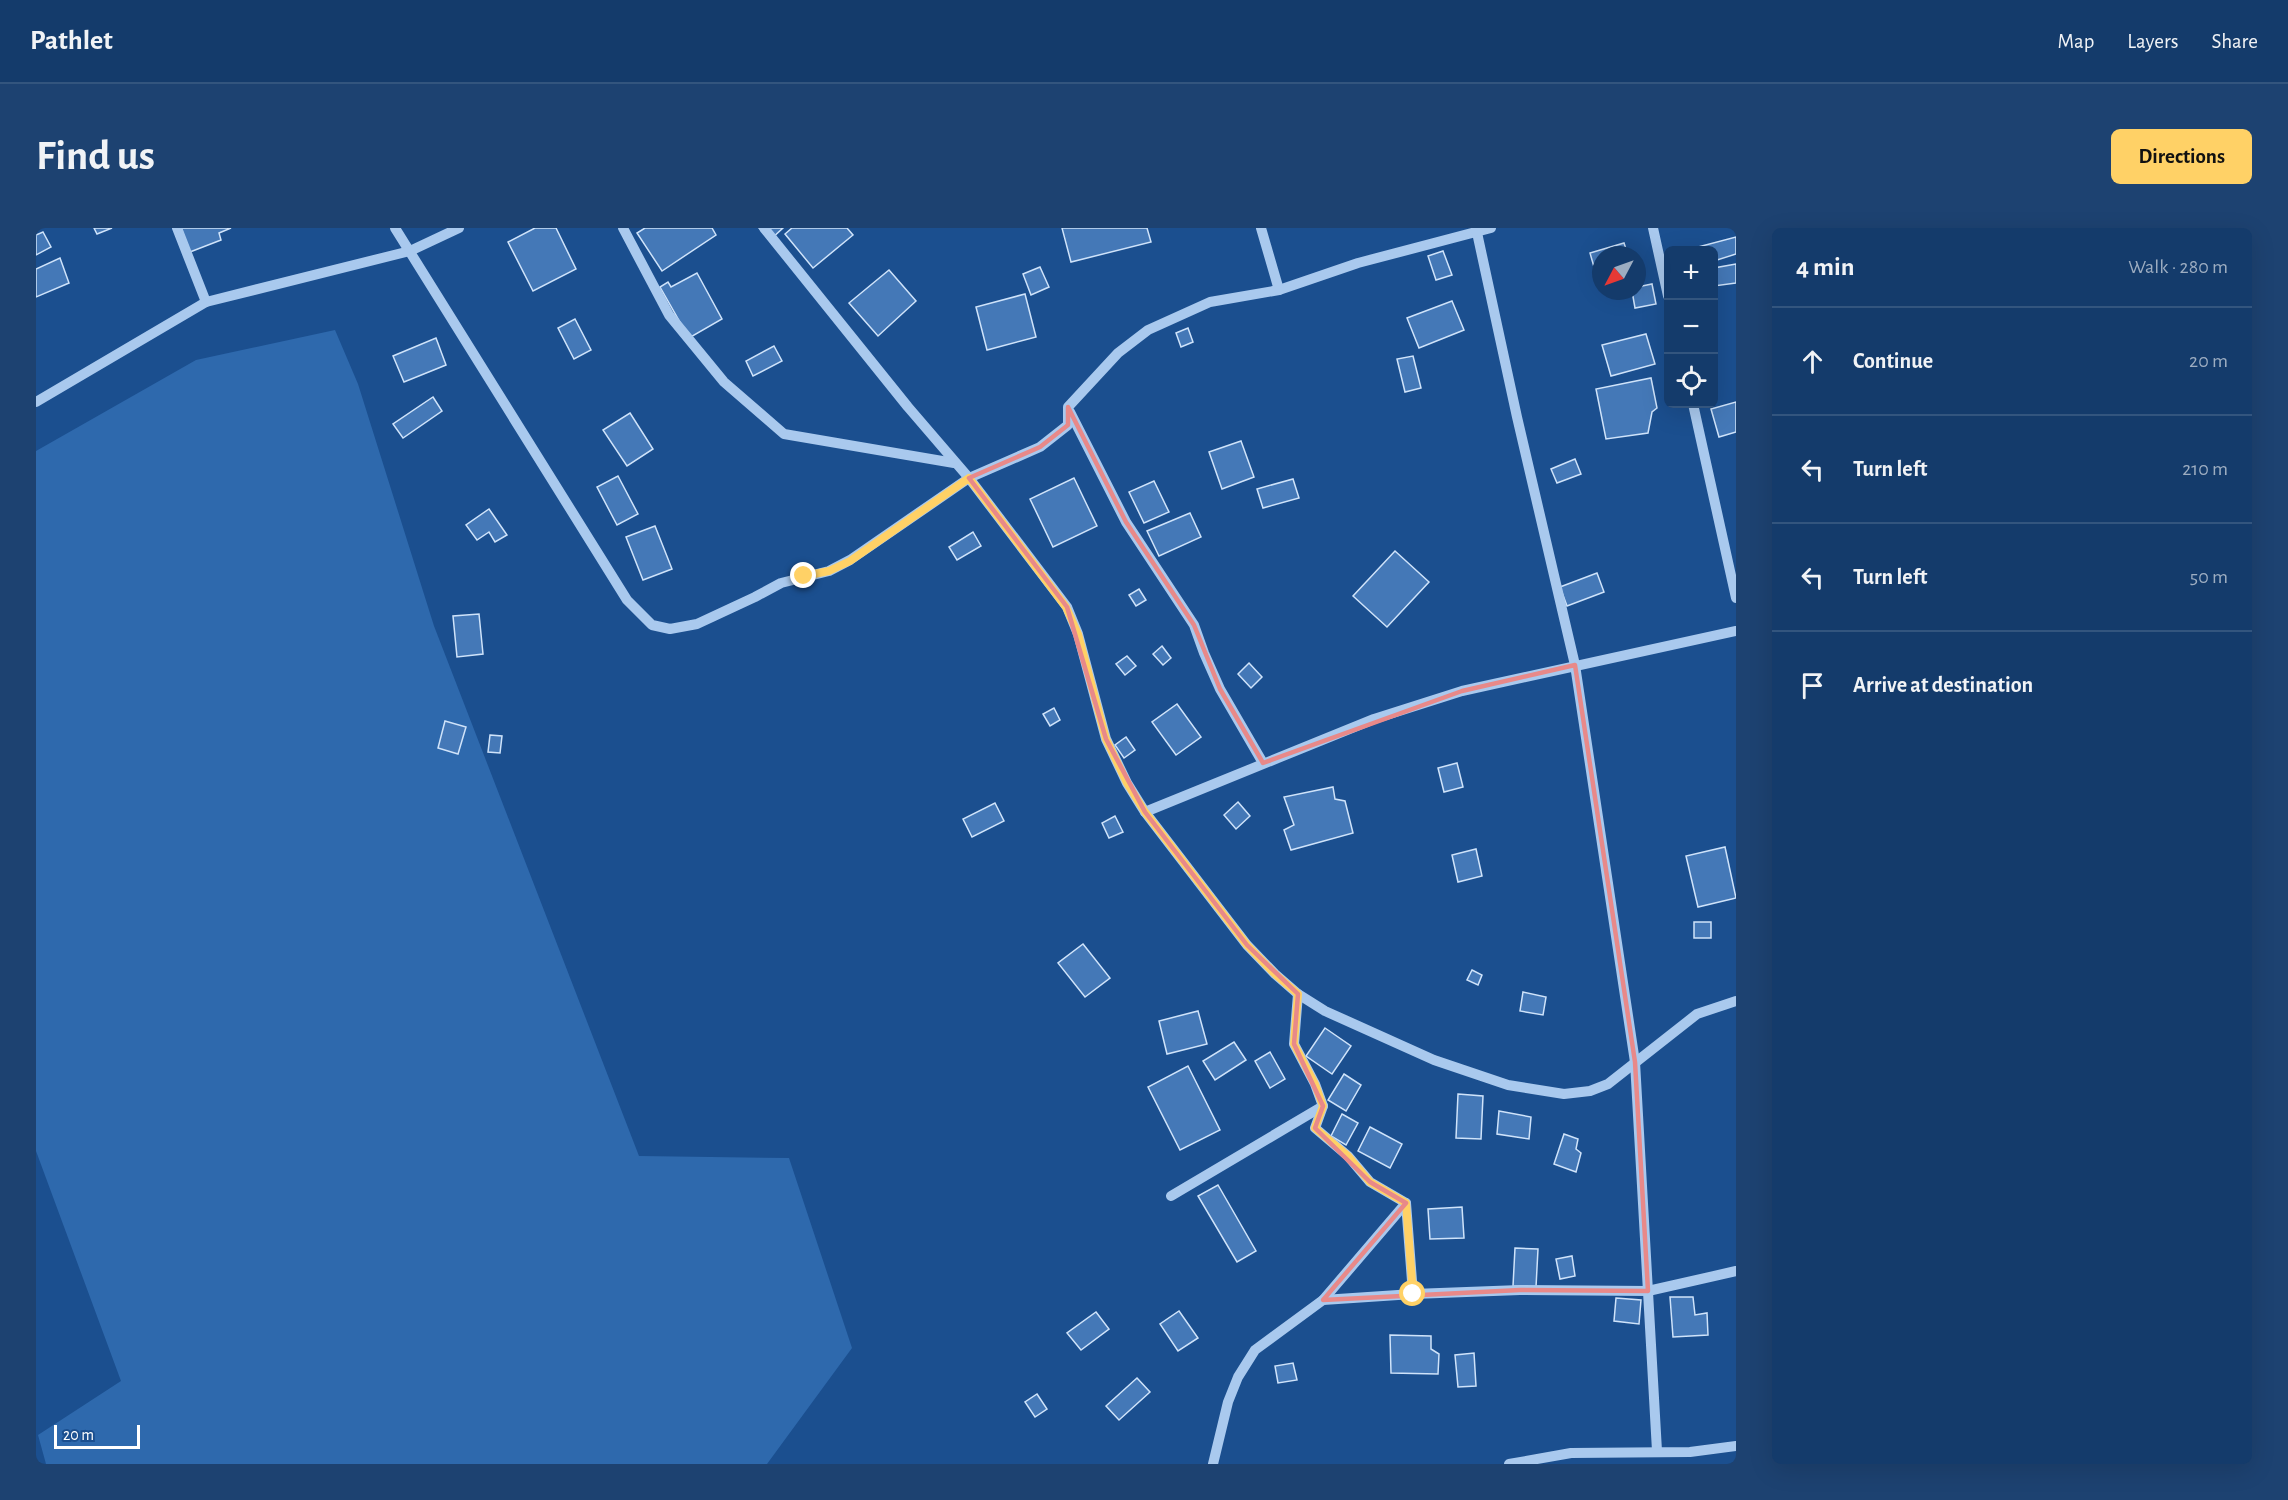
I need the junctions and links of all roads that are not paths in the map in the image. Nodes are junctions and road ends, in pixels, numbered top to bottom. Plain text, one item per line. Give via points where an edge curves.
1 (177, 228) edge
2 (395, 228) edge
3 (459, 228) edge
4 (623, 228) edge
5 (764, 228) edge
6 (1261, 228) edge
7 (1491, 228) edge
8 (1653, 228) edge
9 (1477, 230) edge
10 (410, 251) junction
11 (1664, 278) edge
12 (1279, 290) junction
13 (206, 302) junction
14 (36, 402) edge
15 (1068, 407) junction
16 (1694, 408) edge
17 (954, 462) junction
18 (969, 478) junction
19 (1736, 597) edge
20 (1736, 631) edge
21 (1575, 665) junction
22 (1263, 764) junction
23 (1145, 812) junction
24 (1298, 994) junction
25 (1736, 1001) edge
26 (1635, 1062) junction
27 (1323, 1106) junction
28 (1171, 1196) dead end
29 (1406, 1203) junction
30 (1736, 1271) edge
31 (1648, 1291) junction
32 (1413, 1294) junction
33 (1323, 1300) junction
34 (1736, 1446) edge
35 (1657, 1451) junction
36 (1213, 1464) edge
37 (1509, 1464) edge

1 - 13 street
2 - 10 street
3 - 10 street
4 - 17 street via 669,315 724,382 784,434
5 - 17 street
6 - 12 street
7 - 9 street
8 - 11 street
9 - 12 street
9 - 21 street
10 - 13 street
10 - 18 street via 627,600 652,625 670,629 697,624 781,583 829,571 850,561
12 - 15 street via 1210,302 1148,330 1118,353
13 - 14 street
15 - 18 street via 1068,425 1040,447
15 - 22 street via 1126,522 1194,625 1221,689
16 - 19 street
17 - 18 street
18 - 23 street via 1066,607 1078,634 1106,739
20 - 21 street
21 - 22 street via 1451,694 1374,719
21 - 26 street
22 - 23 street
23 - 24 street via 1247,945
24 - 26 street via 1325,1011 1434,1060 1508,1085 1564,1094 1590,1091 1608,1084
24 - 27 street via 1294,1044
25 - 26 street via 1697,1014
26 - 31 street
27 - 28 street
27 - 29 street via 1315,1128 1348,1156 1370,1182
29 - 32 street
29 - 33 street
30 - 31 street
31 - 32 street
31 - 35 street
32 - 33 street
33 - 36 street via 1255,1350 1228,1402
34 - 35 street via 1690,1452
35 - 37 street via 1571,1453

